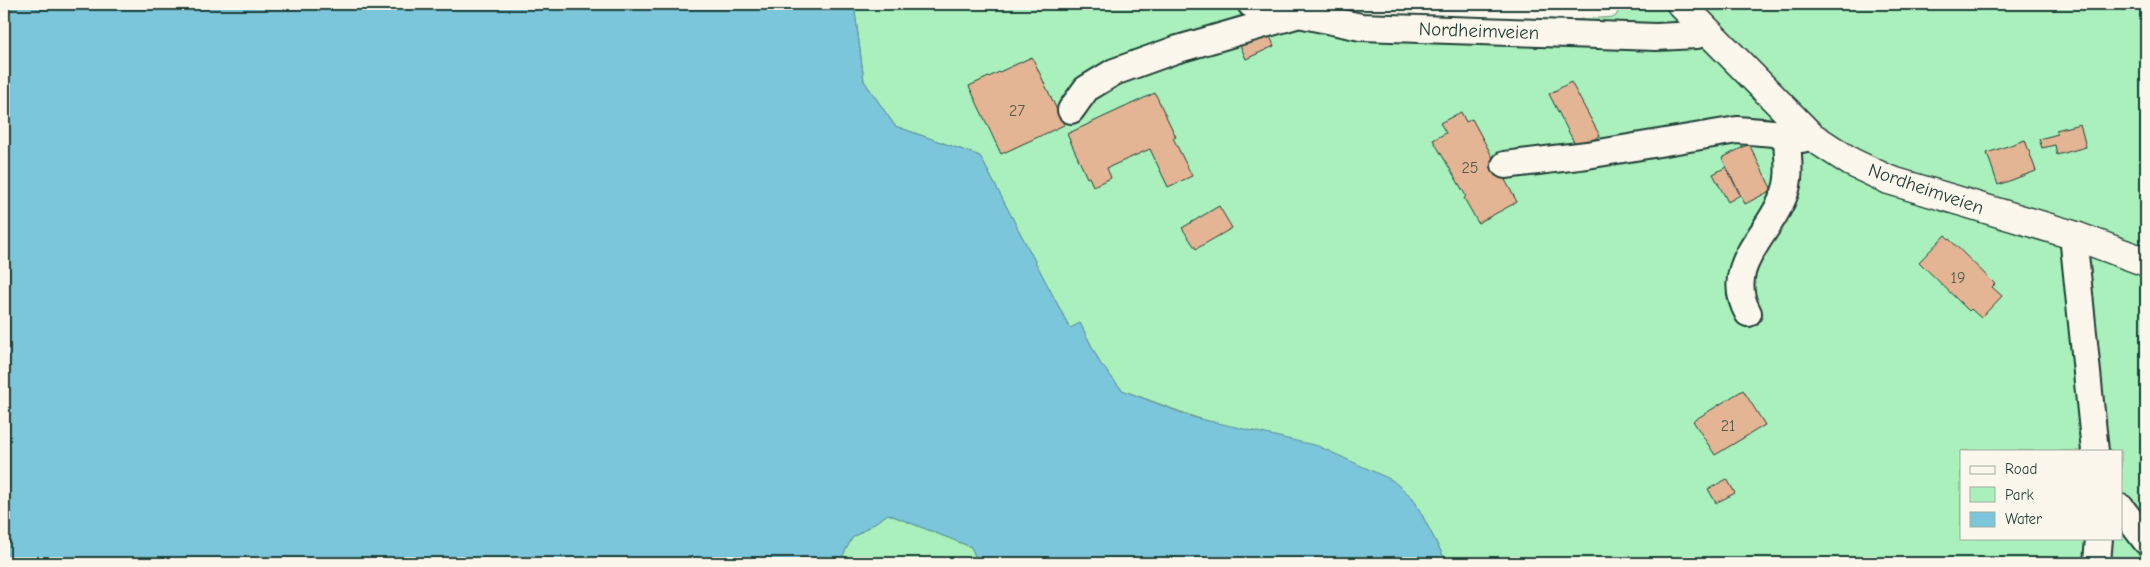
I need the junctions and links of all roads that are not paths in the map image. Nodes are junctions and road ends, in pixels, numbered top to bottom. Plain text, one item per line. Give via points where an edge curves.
1 (1251, 4) edge
2 (1681, 4) edge
3 (1296, 15) junction
4 (1708, 32) junction
5 (1071, 110) dead end
6 (1799, 135) junction
7 (1505, 165) dead end
8 (2073, 235) junction
9 (2146, 262) edge
10 (1748, 313) dead end
11 (2095, 450) edge
12 (2122, 509) edge
13 (2099, 540) edge
14 (2146, 541) edge
15 (2097, 563) edge

1 - 3 street, Nordheimveien
2 - 4 main road, Nordheimveien
3 - 4 street, Nordheimveien via 1361,27 1656,36
3 - 5 street via 1175,50 1114,72 1086,89
4 - 6 main road, Nordheimveien
6 - 7 street via 1737,130
6 - 8 main road, Nordheimveien via 1889,180
6 - 10 street via 1778,211 1750,250 1740,276 1741,300
8 - 9 main road, Nordheimveien
8 - 11 street
12 - 14 street
13 - 15 street

